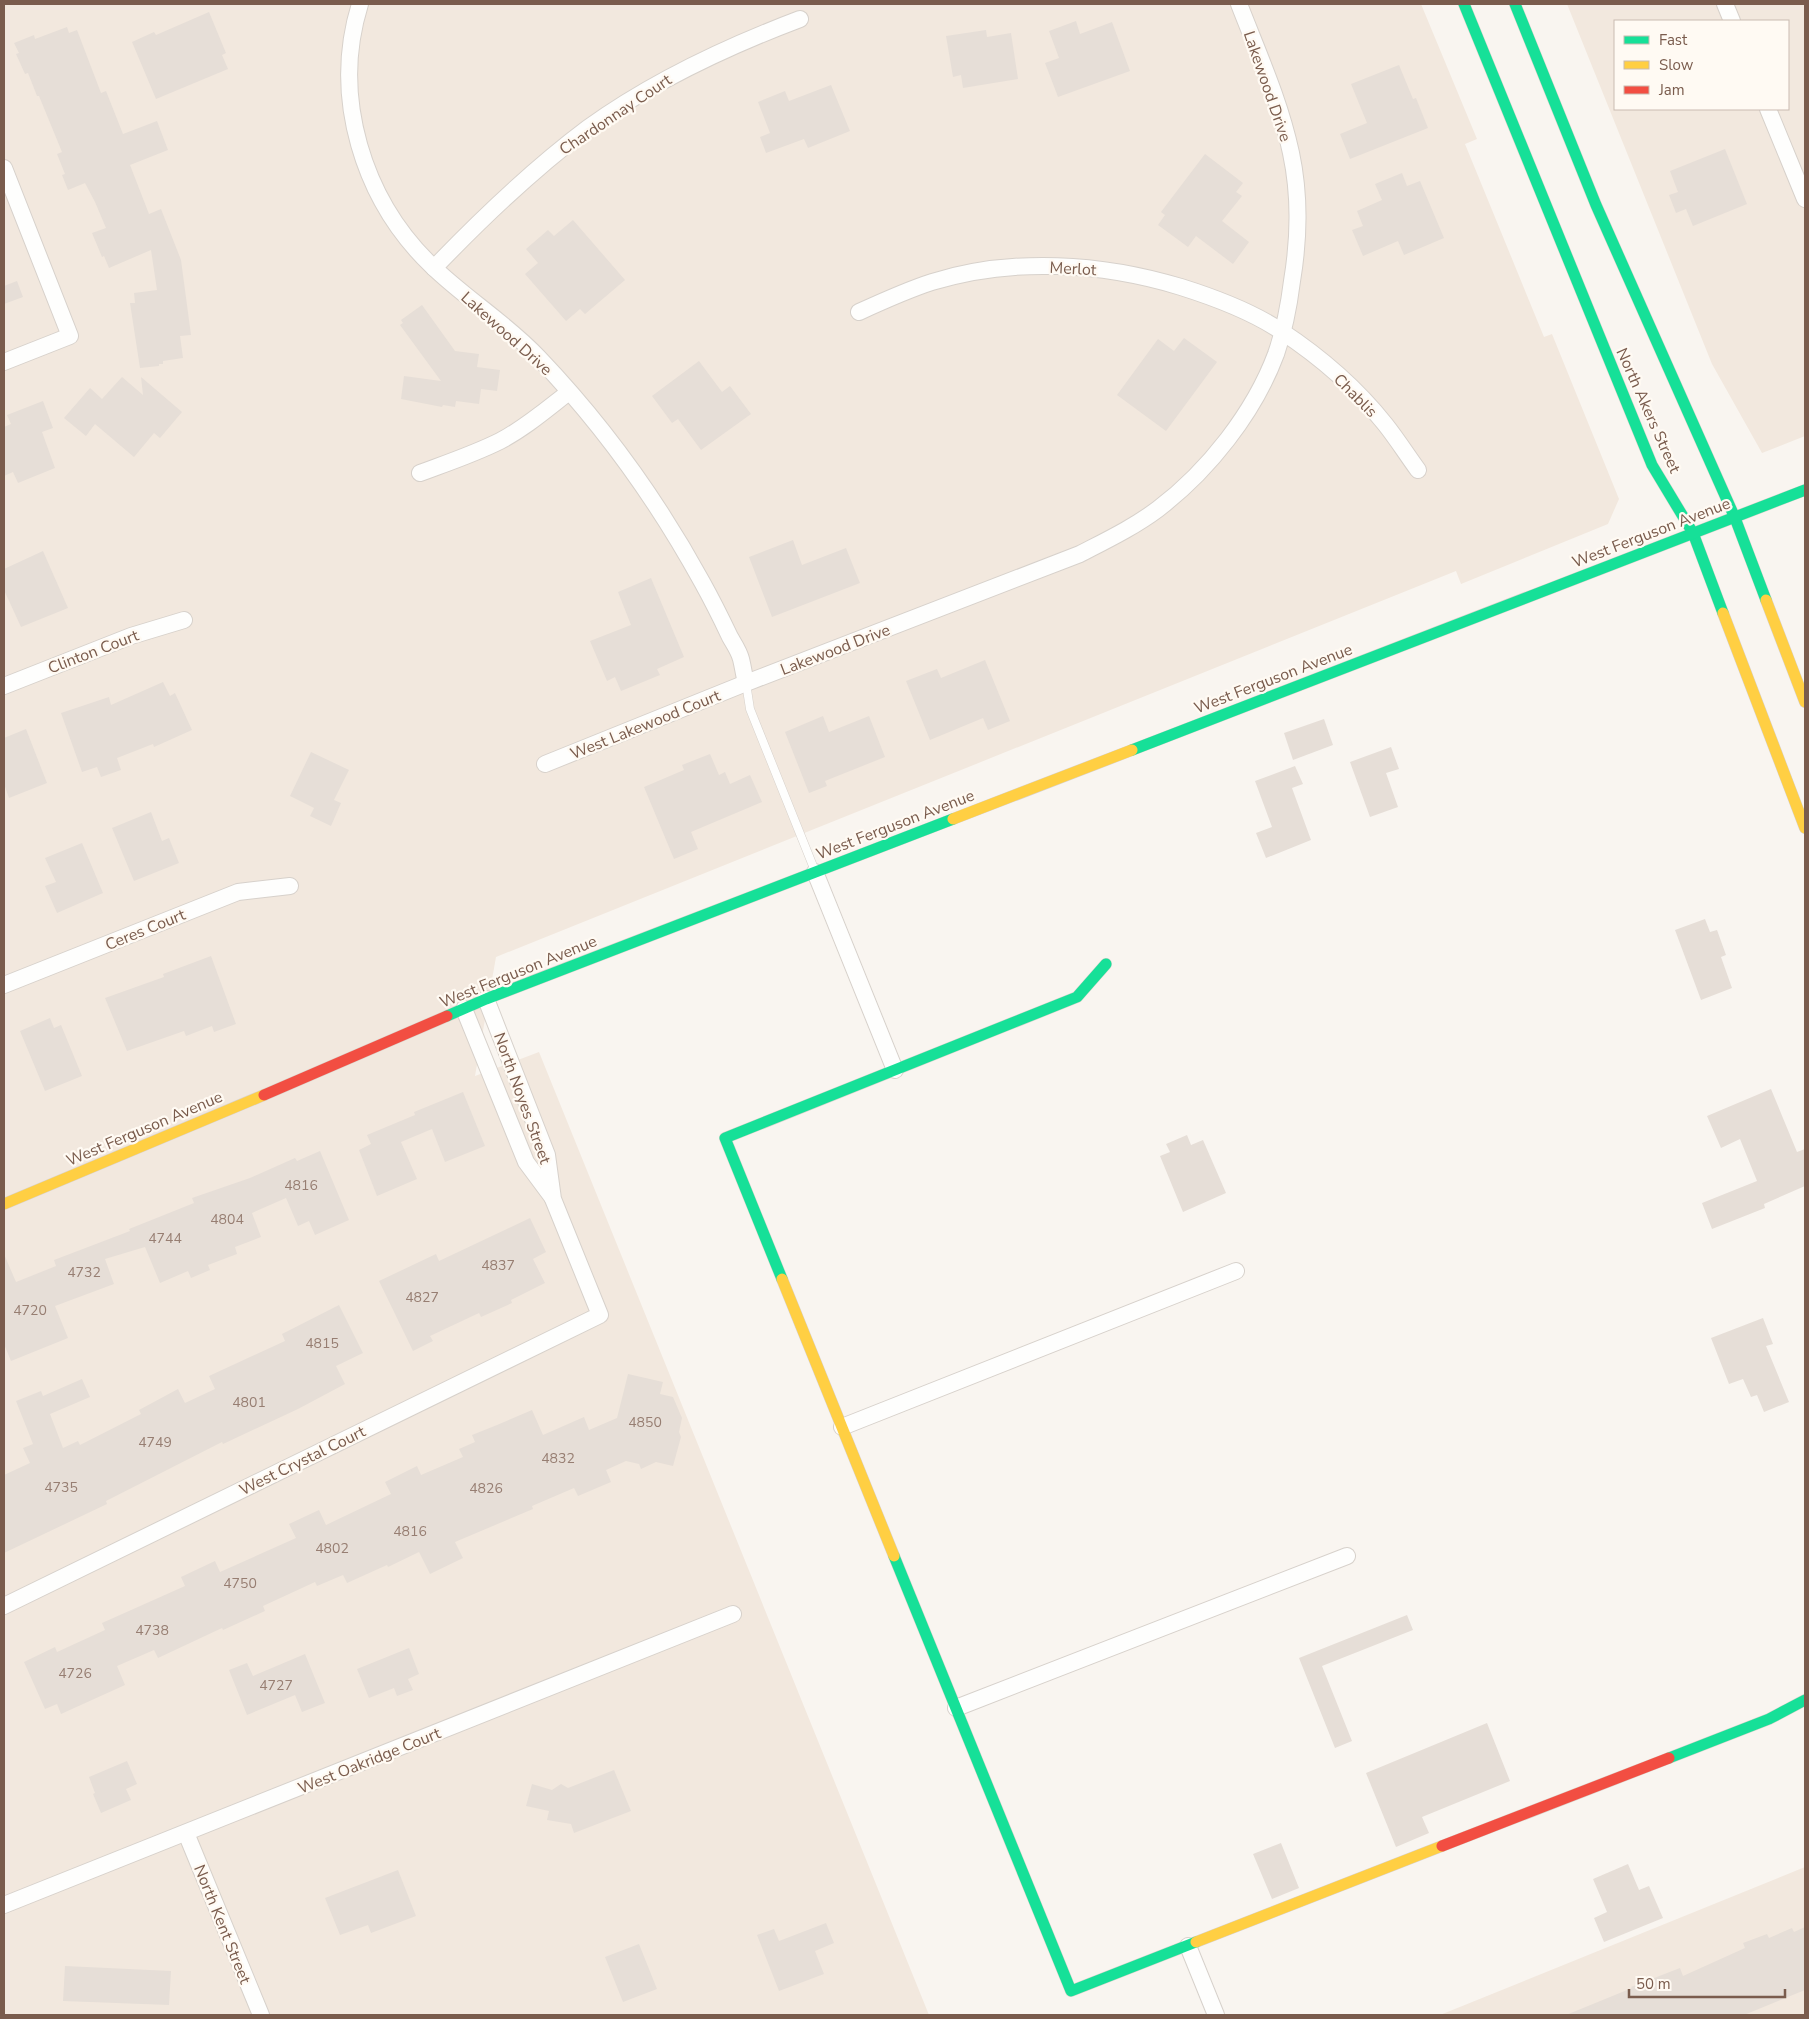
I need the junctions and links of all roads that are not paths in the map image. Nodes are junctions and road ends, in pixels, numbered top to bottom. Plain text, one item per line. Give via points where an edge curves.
1 (360, 4) edge
2 (1239, 4) edge
3 (1464, 4) edge
4 (1515, 4) edge
5 (1725, 4) edge
6 (800, 19) dead end
7 (1732, 20) edge
8 (1768, 110) edge
9 (4, 168) edge
10 (1805, 199) edge
11 (434, 268) junction
12 (859, 312) dead end
13 (1283, 332) junction
14 (4, 362) edge
15 (569, 392) junction
16 (1418, 470) dead end
17 (420, 473) dead end
18 (1805, 490) edge
19 (1735, 518) junction
20 (1693, 533) junction
21 (184, 620) dead end
22 (746, 683) junction
23 (4, 686) edge
24 (1805, 702) edge
25 (545, 764) dead end
26 (1805, 828) edge
27 (815, 872) junction
28 (290, 886) dead end
29 (1106, 964) dead end
30 (4, 985) edge
31 (486, 999) junction
32 (464, 1009) junction
33 (894, 1070) junction
34 (554, 1199) junction
35 (4, 1204) edge
36 (1236, 1271) dead end
37 (600, 1315) joint
38 (842, 1427) junction
39 (1347, 1556) dead end
40 (4, 1606) edge
41 (733, 1614) dead end
42 (1805, 1700) edge
43 (956, 1708) junction
44 (186, 1833) junction
45 (4, 1905) edge
46 (1188, 1946) junction
47 (261, 2015) edge
48 (1216, 2015) edge

1 - 11 street, Lakewood Drive via 348,76 353,123 364,164 383,204 409,242
2 - 13 street, Lakewood Drive via 1281,113 1292,155 1298,246
3 - 20 street, North Akers Street via 1652,465
4 - 19 street via 1596,204
5 - 7 street
6 - 11 street, Chardonnay Court via 713,54 590,127 513,189
8 - 10 street
9 - 14 street via 70,336
11 - 15 street, Lakewood Drive via 504,325
12 - 13 street, Merlot via 906,291 972,273 1069,266 1111,270 1207,295 1258,316
13 - 16 street, Chablis via 1347,383 1385,424
13 - 22 street, Lakewood Drive via 1252,403 1222,446 1188,483 1121,533 1080,554
15 - 17 street via 500,441
15 - 22 street, Lakewood Drive via 646,488 684,549 741,658
18 - 19 street, West Ferguson Avenue
19 - 20 street, West Ferguson Avenue
19 - 24 street
20 - 26 street, North Akers Street
20 - 27 street, West Ferguson Avenue
21 - 23 street, Clinton Court via 131,636
22 - 25 street, West Lakewood Court
22 - 27 lane via 750,709
27 - 31 street, West Ferguson Avenue
27 - 33 street
28 - 30 street, Ceres Court via 238,892
29 - 33 street via 1077,997
31 - 32 street, West Ferguson Avenue
31 - 34 street, North Noyes Street via 547,1155
32 - 34 street, North Noyes Street via 526,1162
32 - 35 street, West Ferguson Avenue
33 - 38 street via 725,1138
34 - 37 street, North Noyes Street
36 - 38 street
37 - 40 street, West Crystal Court
38 - 43 street
39 - 43 street
41 - 44 street, West Oakridge Court
42 - 46 street via 1768,1720
43 - 46 street via 1071,1991
44 - 45 street, West Oakridge Court
44 - 47 street, North Kent Street
46 - 48 street

